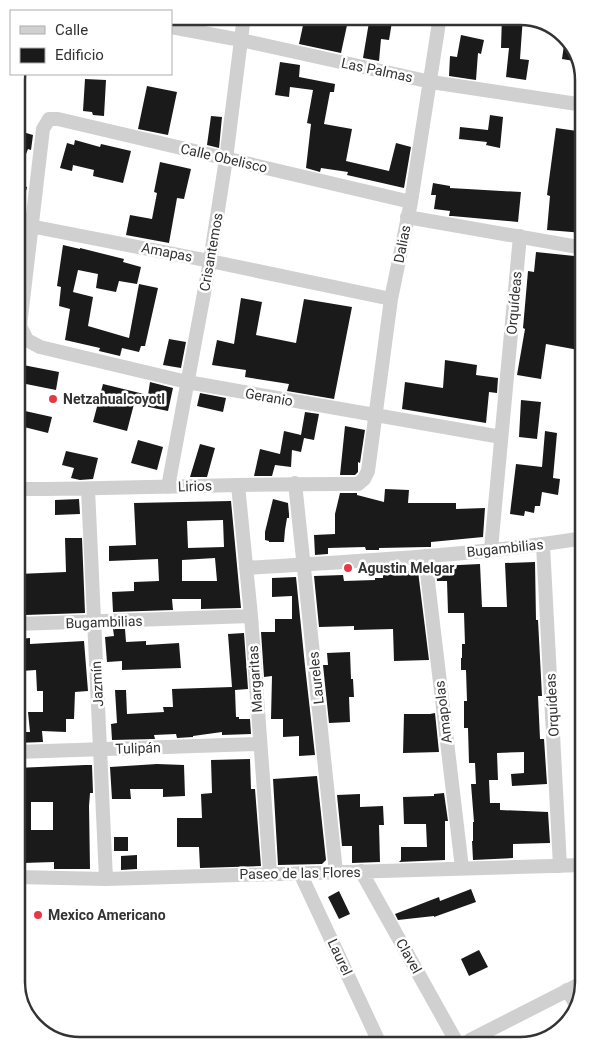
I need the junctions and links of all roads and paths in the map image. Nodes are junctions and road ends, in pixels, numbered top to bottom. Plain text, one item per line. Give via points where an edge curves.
1 (243, 25) edge
2 (439, 25) edge
3 (172, 27) edge
4 (242, 40) junction
5 (431, 82) junction
6 (575, 104) edge
7 (226, 159) junction
8 (411, 202) junction
9 (407, 217) junction
10 (30, 226) junction
11 (520, 236) junction
12 (575, 246) edge
13 (210, 261) junction
14 (25, 276) edge
15 (391, 299) junction
16 (25, 338) edge
17 (188, 382) junction
18 (374, 416) junction
19 (501, 436) junction
20 (368, 471) joint
21 (295, 483) junction
22 (238, 485) junction
23 (168, 487) junction
24 (25, 488) edge
25 (88, 489) junction
26 (575, 539) edge
27 (543, 544) junction
28 (491, 549) junction
29 (424, 556) junction
30 (304, 564) junction
31 (246, 568) junction
32 (251, 616) junction
33 (94, 623) junction
34 (25, 624) edge
35 (259, 744) junction
36 (100, 749) junction
37 (25, 752) edge
38 (575, 865) edge
39 (560, 866) junction
40 (462, 868) junction
41 (361, 871) junction
42 (336, 872) junction
43 (270, 873) junction
44 (300, 873) junction
45 (25, 878) edge
46 (106, 879) junction
47 (575, 986) edge
48 (567, 990) junction
49 (572, 999) edge
50 (377, 1037) edge
51 (454, 1037) edge
52 (476, 1037) edge

1 - 4 street, Crisantemos
2 - 5 street, Dalias
3 - 4 street, Las Palmas
4 - 5 street, Las Palmas
4 - 7 street, Crisantemos
5 - 6 street, Las Palmas
5 - 8 street, Dalias
7 - 8 street, Calle Obelisco
7 - 10 street, Calle Obelisco via 48,119 43,129
7 - 13 street, Crisantemos
8 - 9 street, Dalias
9 - 11 street
9 - 15 street, Dalias
10 - 13 street, Amapas
10 - 14 street, Geranio
11 - 12 street
11 - 19 street, Orquídeas
13 - 15 street, Amapas
13 - 17 street, Crisantemos
15 - 18 street, Dalias
16 - 17 street, Geranio via 40,347
17 - 18 street, Geranio
17 - 23 street, Crisantemos
18 - 19 street, Geranio
18 - 20 street, Dalias
19 - 28 street, Orquídeas
20 - 21 street, Lirios via 358,484
21 - 22 street, Lirios
21 - 30 street, Laureles
22 - 23 street, Lirios
22 - 31 street, Margaritas
23 - 25 street, Lirios
24 - 25 street, Lirios
25 - 33 street, Jazmín
26 - 27 street, Bugambilias
27 - 28 street, Bugambilias
27 - 39 street, Orquídeas
28 - 29 street, Bugambilias
29 - 30 street, Bugambilias
29 - 40 street, Amapolas
30 - 31 street, Bugambilias
30 - 42 street, Laureles
31 - 32 street, Margaritas
32 - 33 street, Bugambilias
32 - 35 street, Margaritas
33 - 34 street, Bugambilias
33 - 36 street, Jazmín
35 - 36 street, Tulipán
35 - 43 street, Margaritas
36 - 37 street, Tulipán
36 - 46 street, Jazmín
38 - 39 street, Paseo de las Flores
39 - 40 street, Paseo de las Flores
40 - 41 street, Paseo de las Flores
41 - 42 street, Paseo de las Flores
41 - 51 street, Clavel
42 - 44 street, Paseo de las Flores
43 - 44 street, Paseo de las Flores
43 - 46 street, Paseo de las Flores
44 - 50 street, Laurel
45 - 46 street, Paseo de las Flores
47 - 48 street
48 - 49 street
48 - 52 street

